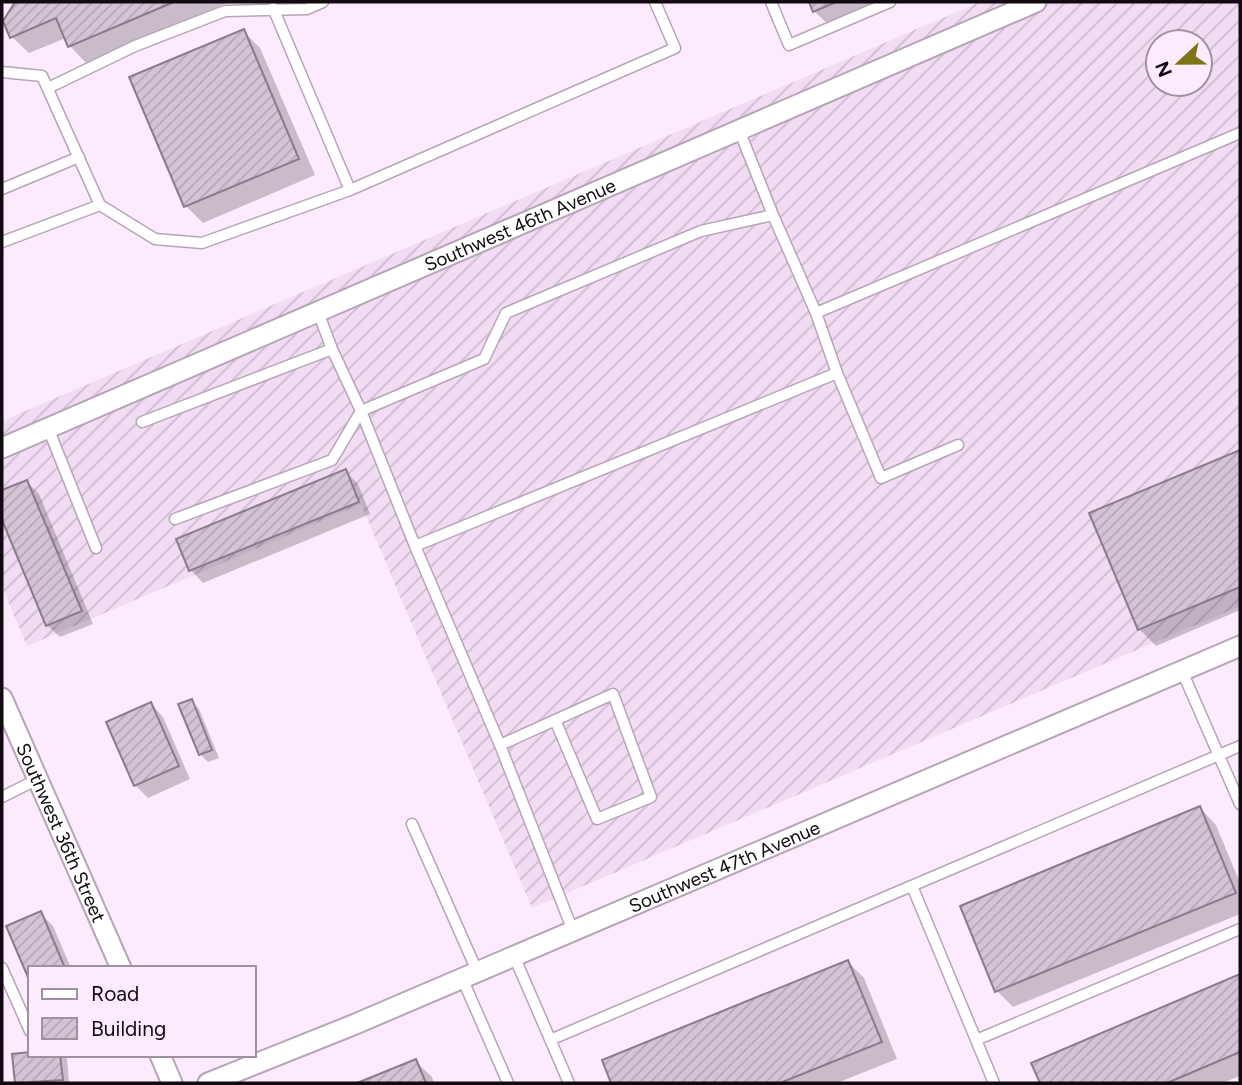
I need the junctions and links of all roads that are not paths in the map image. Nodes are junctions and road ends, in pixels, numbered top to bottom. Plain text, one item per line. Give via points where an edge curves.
1 (323, 2) edge
2 (656, 2) edge
3 (771, 2) edge
4 (890, 2) edge
5 (1035, 2) edge
6 (273, 8) junction
7 (2, 72) edge
8 (48, 88) junction
9 (739, 130) junction
10 (1240, 133) edge
11 (79, 156) junction
12 (2, 188) edge
13 (350, 190) junction
14 (100, 205) junction
15 (773, 215) junction
16 (2, 242) edge
17 (318, 312) junction
18 (816, 313) junction
19 (332, 349) junction
20 (837, 373) junction
21 (361, 411) junction
22 (142, 422) dead end
23 (48, 428) junction
24 (958, 445) dead end
25 (2, 449) edge
26 (175, 519) dead end
27 (415, 546) junction
28 (96, 548) dead end
29 (1240, 646) edge
30 (1182, 671) junction
31 (2, 698) edge
32 (555, 720) junction
33 (500, 745) junction
34 (1240, 746) edge
35 (1219, 755) junction
36 (38, 779) junction
37 (2, 797) edge
38 (1240, 804) edge
39 (412, 824) dead end
40 (912, 886) junction
41 (1240, 929) edge
42 (573, 931) junction
43 (514, 956) junction
44 (120, 966) edge
45 (2, 968) edge
46 (470, 975) junction
47 (28, 1026) edge
48 (550, 1040) junction
49 (976, 1040) junction
50 (161, 1057) edge
51 (172, 1083) edge
52 (208, 1083) edge
53 (508, 1083) edge
54 (569, 1083) edge
55 (994, 1083) edge

1 - 6 lane via 307,9
2 - 13 lane via 675,48
3 - 4 lane via 789,45
5 - 9 street, Southwest 46th Avenue
6 - 8 lane via 225,11 135,46
6 - 13 lane
7 - 8 lane via 42,76
8 - 11 lane
9 - 15 lane
9 - 17 street, Southwest 46th Avenue
10 - 18 lane
11 - 12 lane
11 - 14 lane
13 - 14 lane via 202,243 155,239
14 - 16 lane
15 - 18 lane
15 - 21 lane via 701,231 506,313 484,359
17 - 19 lane
17 - 23 street, Southwest 46th Avenue
18 - 20 lane
19 - 21 lane
19 - 22 lane
20 - 24 lane via 881,478
20 - 27 lane
21 - 26 lane via 332,460
21 - 27 lane
23 - 25 street, Southwest 46th Avenue
23 - 28 lane
27 - 33 lane
29 - 30 street, Southwest 47th Avenue
30 - 35 lane
30 - 42 street, Southwest 47th Avenue
31 - 36 street, Southwest 36th Street
32 - 32 lane via 613,694 651,797 597,819
32 - 33 lane
33 - 42 lane
34 - 35 lane
35 - 38 lane
35 - 40 lane
36 - 37 lane
36 - 44 street, Southwest 36th Street
39 - 46 lane
40 - 48 lane
40 - 49 lane
41 - 49 lane
42 - 43 street, Southwest 47th Avenue
43 - 46 street, Southwest 47th Avenue
43 - 48 lane
45 - 47 lane
46 - 52 street, Southwest 47th Avenue
46 - 53 lane
48 - 54 lane
49 - 55 lane
50 - 51 street

